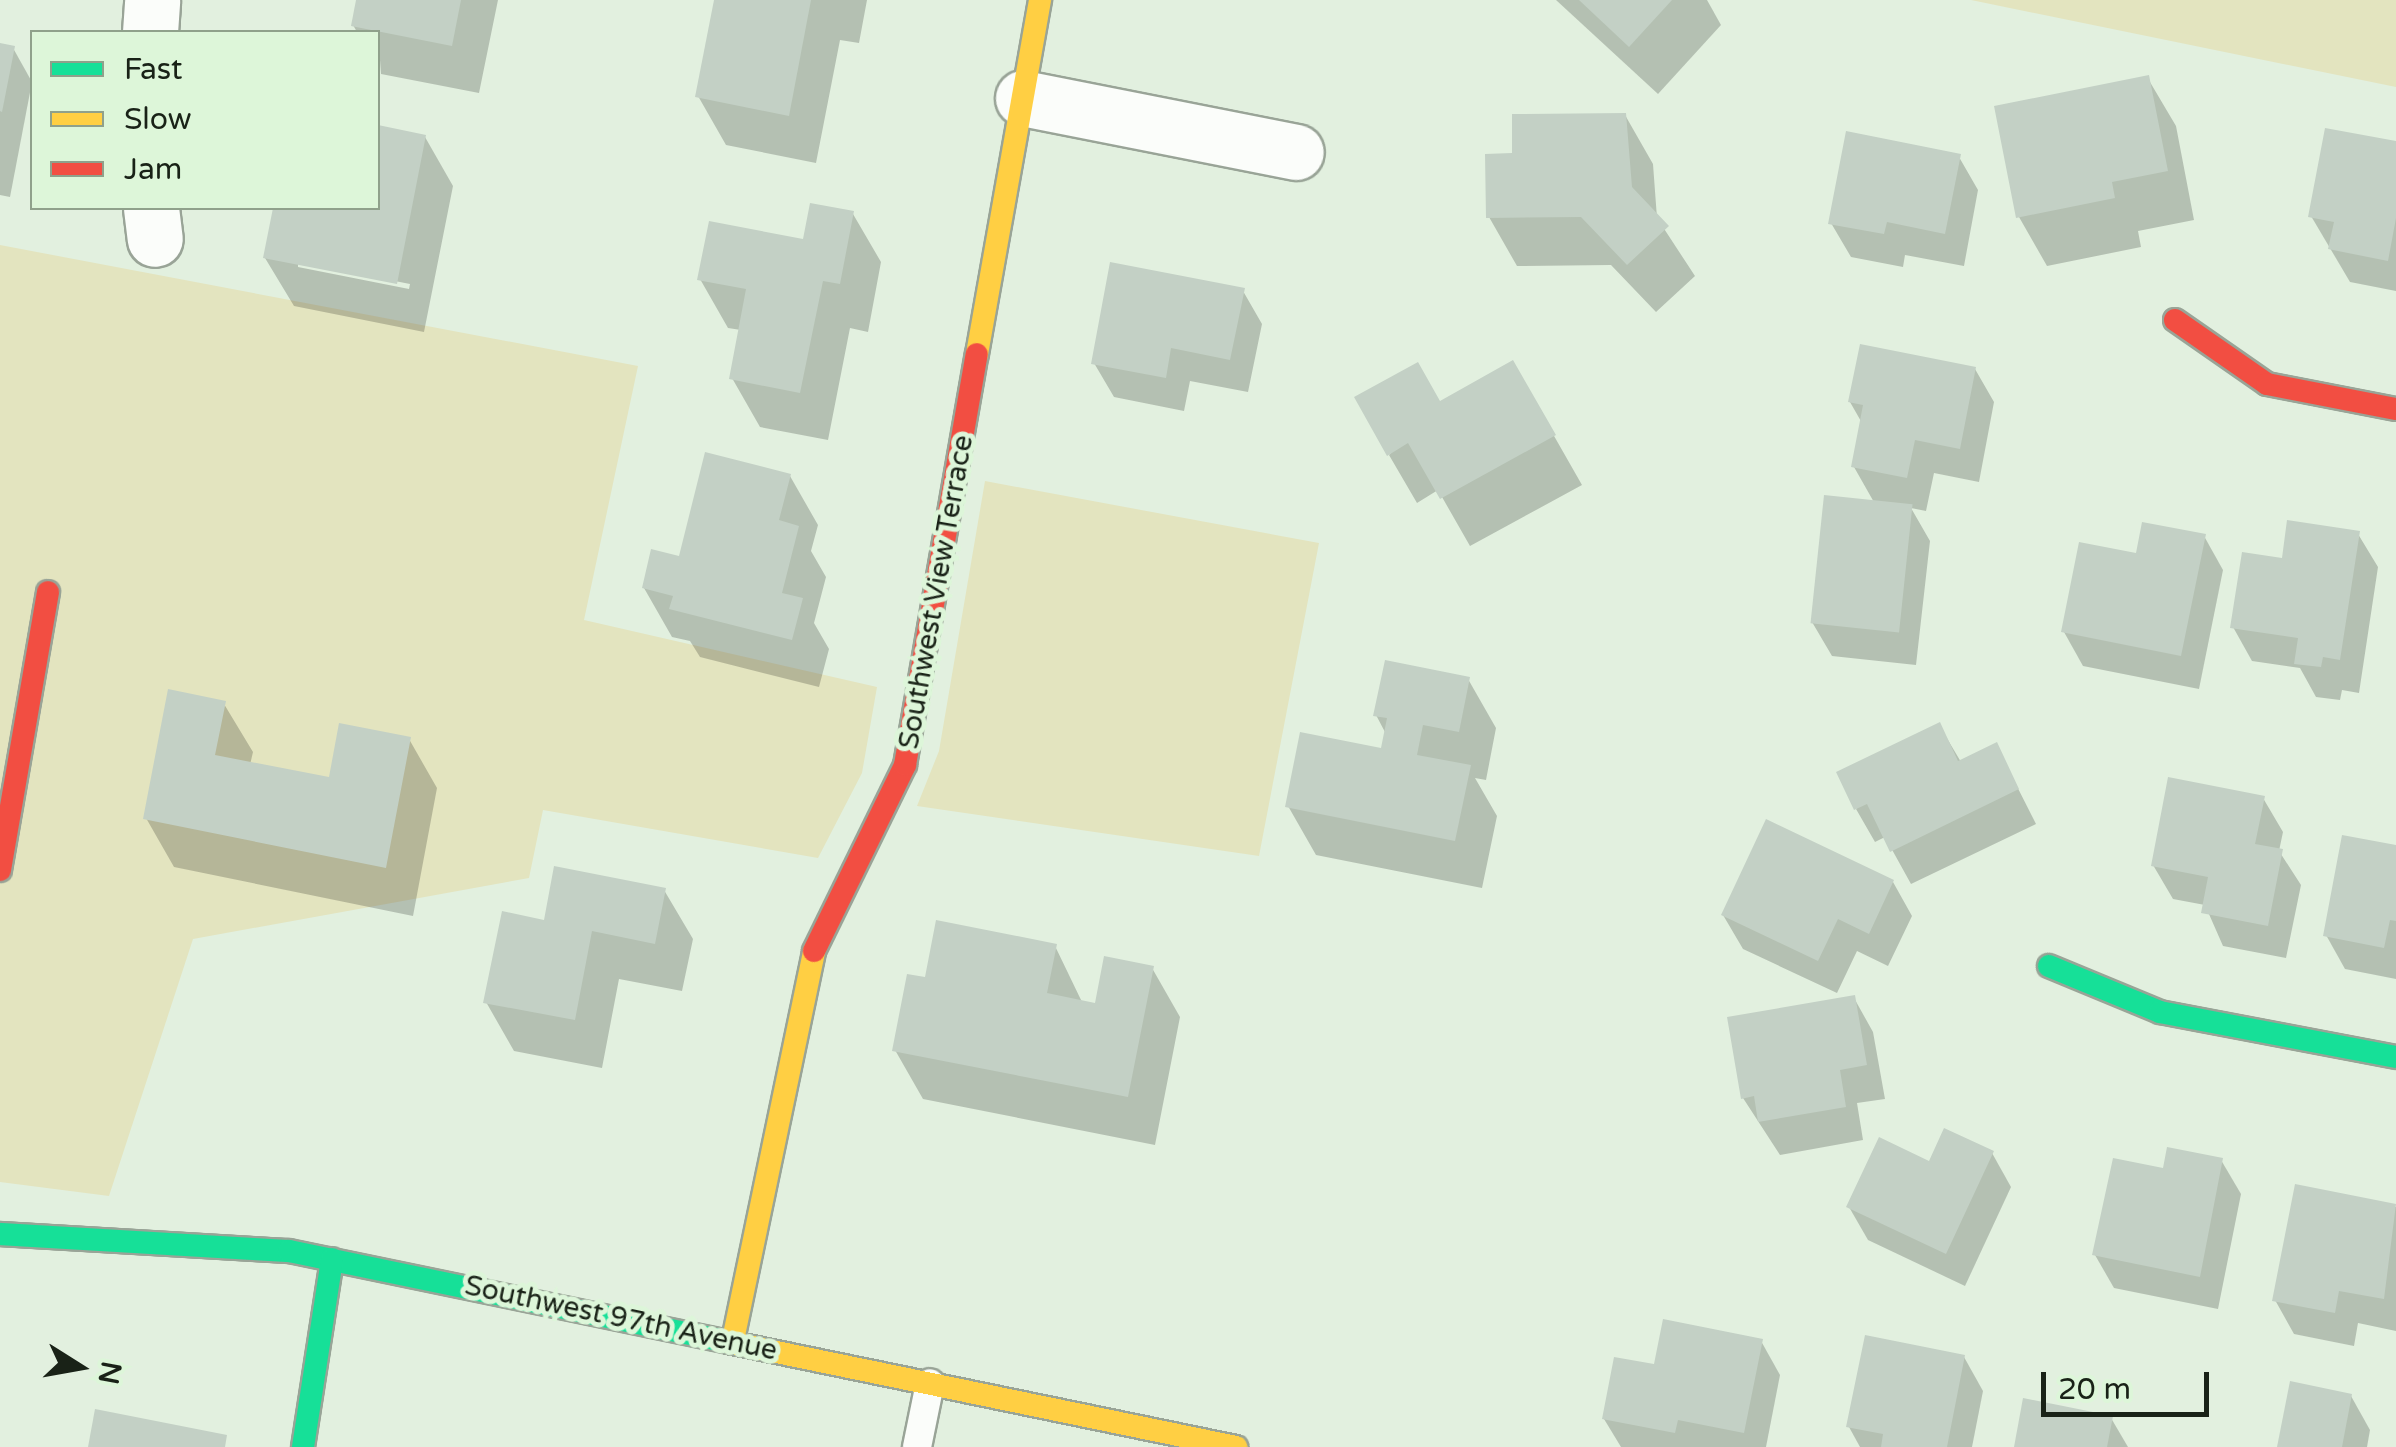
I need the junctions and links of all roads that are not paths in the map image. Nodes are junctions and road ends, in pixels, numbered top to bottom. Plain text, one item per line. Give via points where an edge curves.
1 (152, 0) edge
2 (1040, 0) edge
3 (150, 30) edge
4 (1023, 98) junction
5 (1296, 152) dead end
6 (2175, 320) dead end
7 (2396, 409) edge
8 (48, 592) dead end
9 (0, 870) edge
10 (2048, 966) dead end
11 (2396, 1057) edge
12 (0, 1234) edge
13 (332, 1259) junction
14 (733, 1340) junction
15 (930, 1384) junction
16 (303, 1447) edge
17 (917, 1447) edge
18 (1236, 1447) edge

1 - 3 street
2 - 4 street, Southwest View Terrace
4 - 5 street
4 - 14 street, Southwest View Terrace via 906,764 817,938
6 - 7 street via 2267,384
8 - 9 street
10 - 11 street via 2160,1012
12 - 13 street, Southwest 97th Avenue via 202,1242
13 - 14 street, Southwest 97th Avenue
13 - 16 street
14 - 15 street, Southwest 97th Avenue
15 - 17 lane
15 - 18 street, Southwest 97th Avenue

